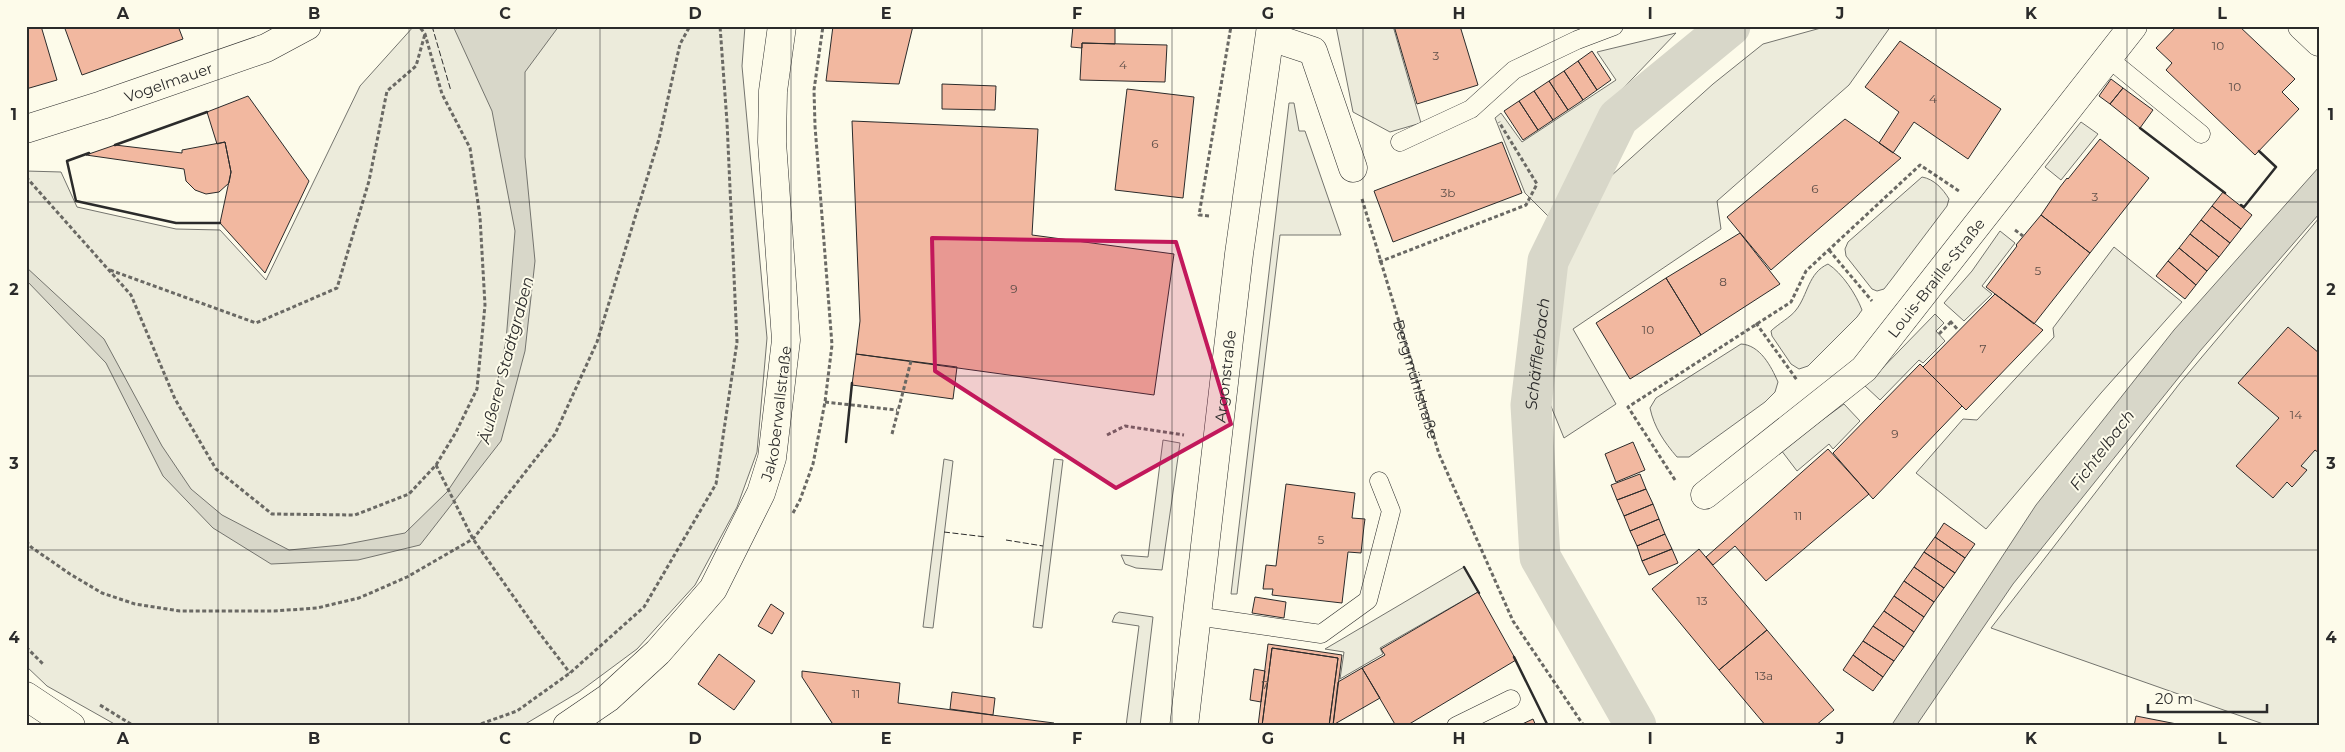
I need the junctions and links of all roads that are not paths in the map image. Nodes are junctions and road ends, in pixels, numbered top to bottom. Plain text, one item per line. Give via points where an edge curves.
1 (308, 26) edge
2 (782, 26) edge
3 (1614, 26) edge
4 (2133, 26) edge
5 (2302, 26) edge
6 (1271, 32) edge
7 (2319, 42) edge
8 (2108, 58) junction
9 (26, 129) edge
10 (2201, 134) dead end
11 (1400, 142) dead end
12 (1353, 168) road end
13 (1379, 481) dead end
14 (1692, 491) road end
15 (1196, 616) junction
16 (26, 696) edge
17 (1512, 699) dead end
18 (71, 726) edge
19 (567, 726) edge
20 (1184, 726) edge
21 (1456, 726) edge

1 - 9 street, Vogelmauer via 266,48
2 - 19 street, Jakoberwallstraße via 773,91 772,142 786,340 772,458 761,493 713,590 658,652 608,698
3 - 11 lane via 1514,70 1471,109
4 - 8 street, Louis-Braille-Straße
5 - 7 street
6 - 12 street via 1313,51
6 - 15 street, Argonstraße via 1244,220
8 - 10 lane
8 - 14 street, Louis-Braille-Straße via 1864,369 1816,407
13 - 15 lane via 1392,511 1368,600 1360,606 1321,634
15 - 20 street, Argonstraße
16 - 18 street
17 - 21 lane

